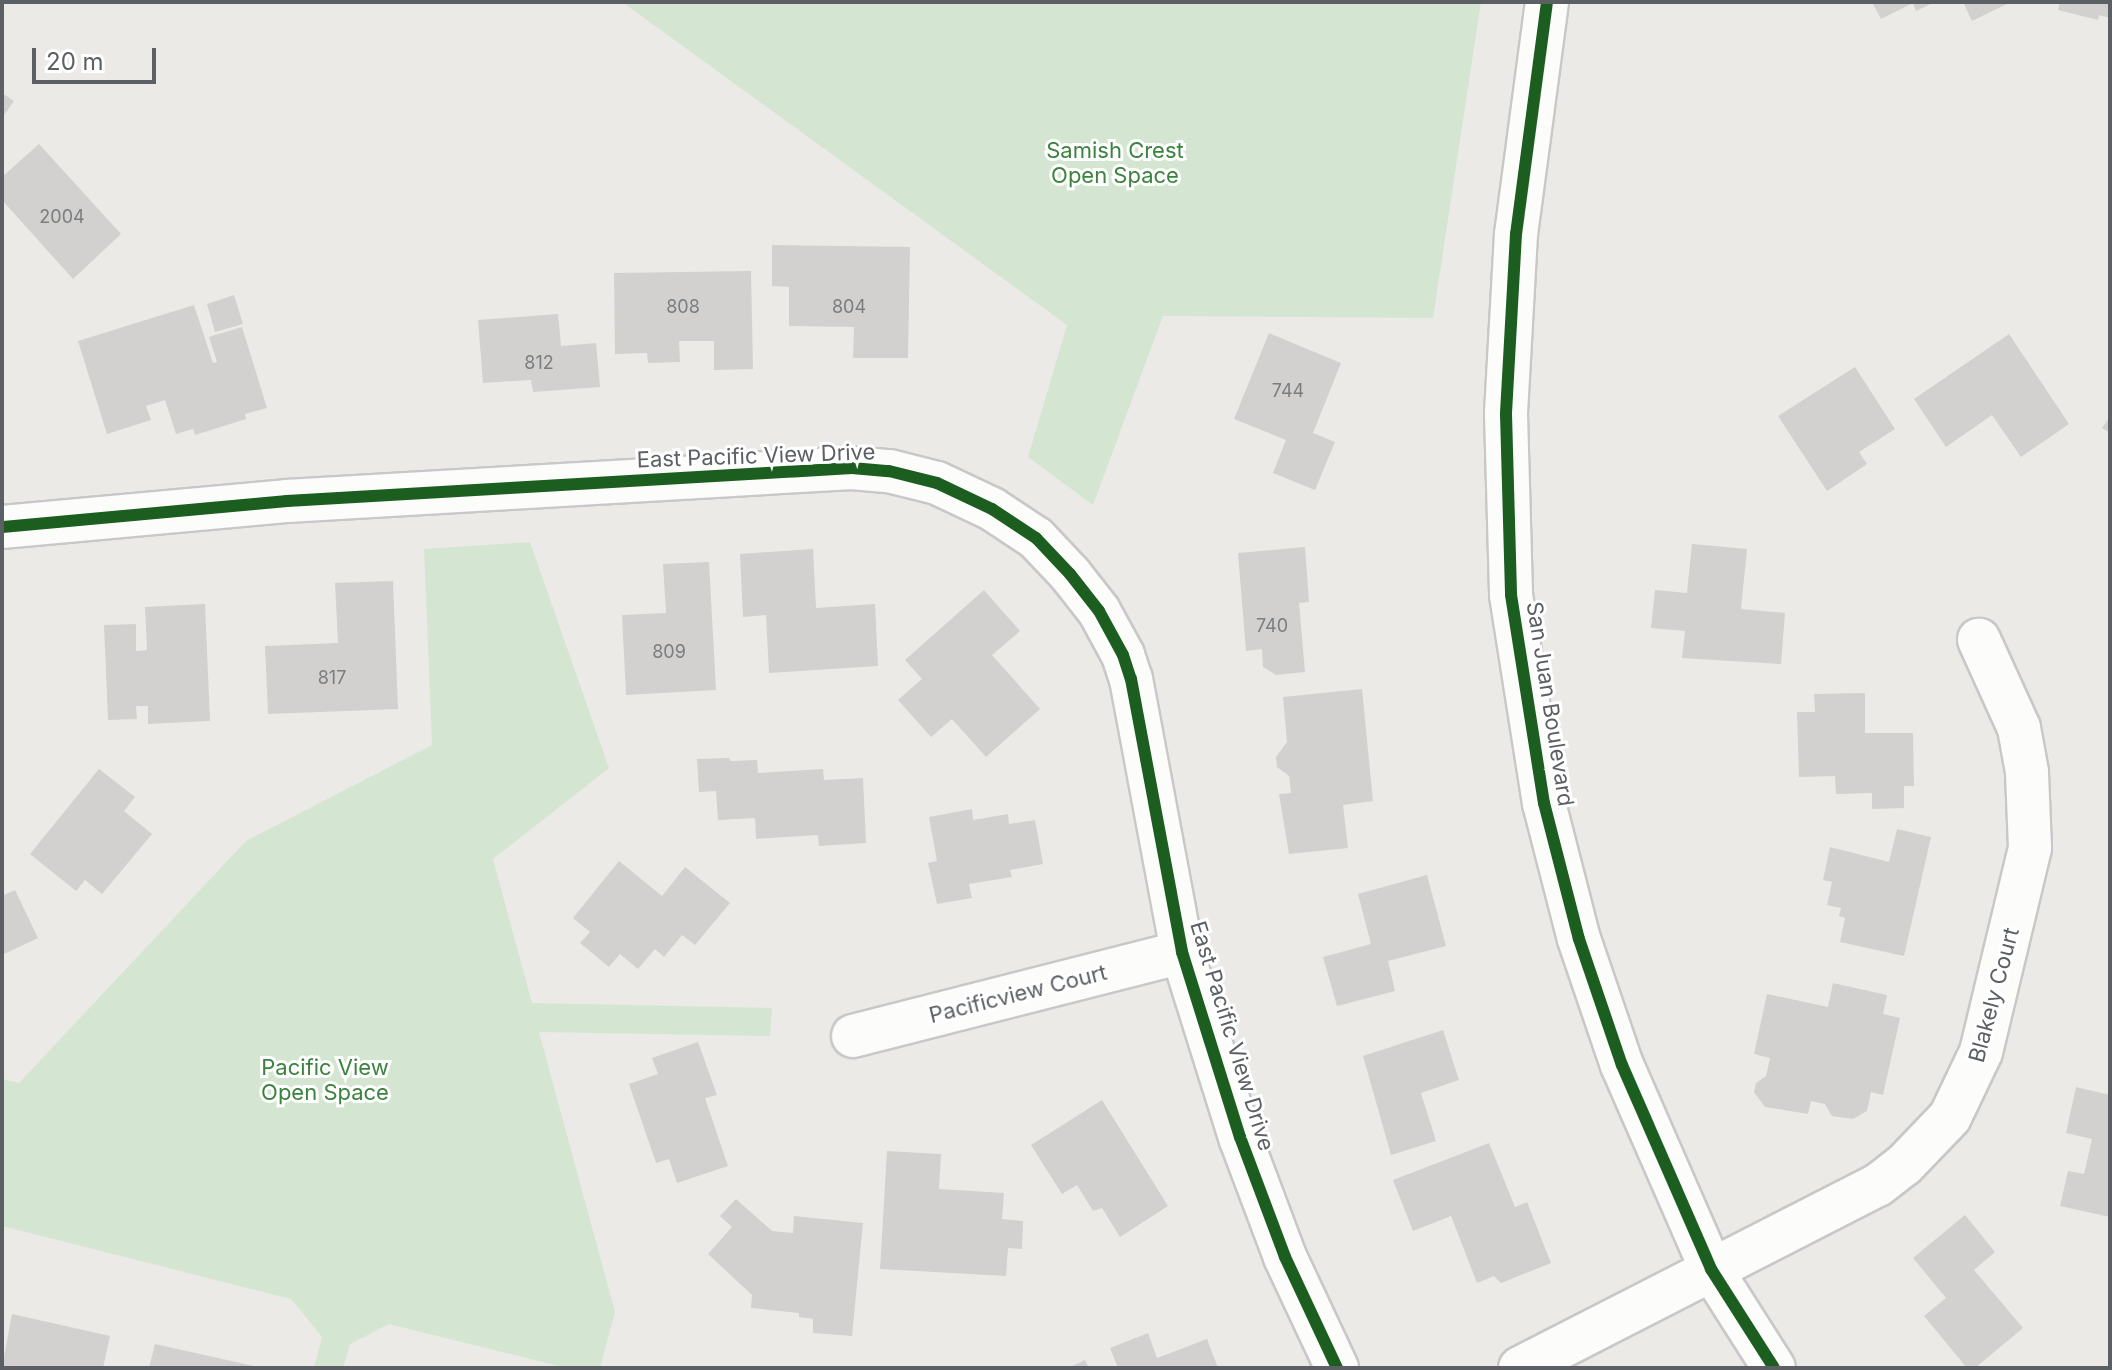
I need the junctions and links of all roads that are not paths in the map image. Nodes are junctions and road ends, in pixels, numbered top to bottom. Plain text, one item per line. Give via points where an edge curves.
1 (1547, 2) edge
2 (2, 527) edge
3 (1979, 640) dead end
4 (1182, 952) junction
5 (853, 1036) dead end
6 (1711, 1269) junction
7 (1337, 1368) edge
8 (1520, 1368) edge
9 (1774, 1368) edge

1 - 6 street, San Juan Boulevard via 1516,234 1506,414 1511,595 1544,803 1579,939 1622,1065
2 - 4 street, East Pacific View Drive via 287,501 816,469 889,471 937,483 1036,538 1099,611 1123,655
3 - 6 street, Blakely Court via 2019,728 2031,813 2027,869 1969,1084 1928,1143 1878,1185
4 - 5 street, Pacificview Court
4 - 7 street, East Pacific View Drive via 1255,1177
6 - 8 street, Blakely Court
6 - 9 street, San Juan Boulevard

